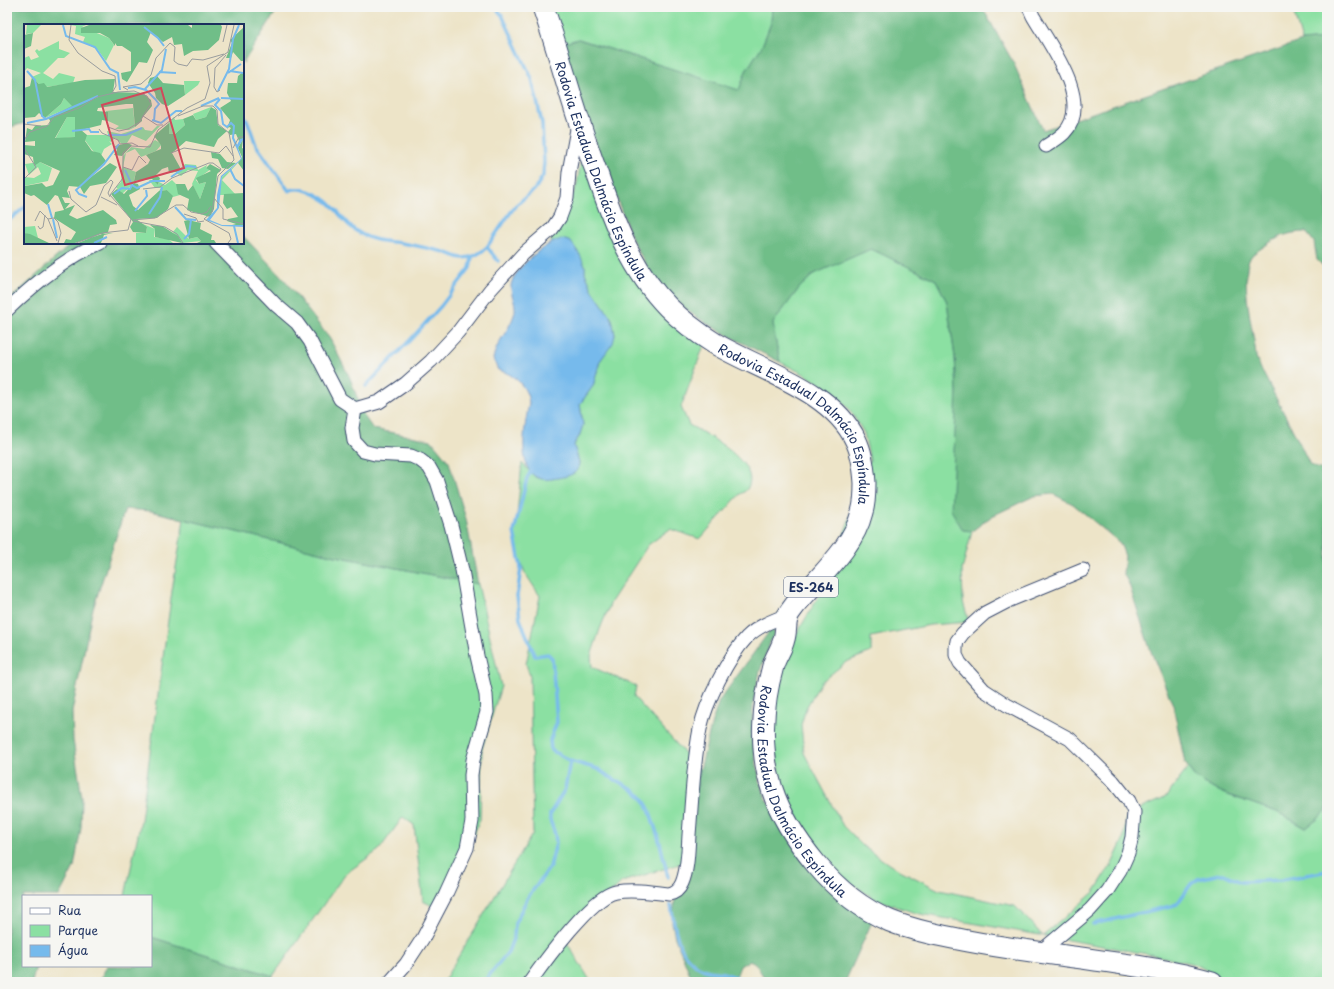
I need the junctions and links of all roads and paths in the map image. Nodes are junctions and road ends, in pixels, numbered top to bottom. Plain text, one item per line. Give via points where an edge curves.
1 (543, 7) edge
2 (1029, 7) edge
3 (578, 120) junction
4 (1046, 146) dead end
5 (98, 244) edge
6 (217, 244) edge
7 (7, 310) edge
8 (356, 409) junction
9 (1083, 570) dead end
10 (787, 615) junction
11 (1039, 953) junction
12 (390, 982) edge
13 (530, 982) edge
14 (1212, 982) edge

1 - 3 main road, Rodovia Estadual Dalmácio Espíndula / ES-264
2 - 4 street via 1072,90 1074,109 1070,124 1064,133
3 - 8 street via 567,198 552,229 523,254 431,361 379,402
3 - 10 main road, Rodovia Estadual Dalmácio Espíndula / ES-264 via 623,242 647,283 689,326 714,343 781,377 831,408 856,440 865,478 862,512 855,530 842,552
5 - 7 street via 65,262
6 - 8 street via 297,323 340,399
8 - 12 street via 352,428 354,441 363,451 411,456 429,467 438,481 462,570 486,695 487,712 471,775 472,821 467,848 423,938
9 - 11 street via 985,613 963,633 956,647 960,663 984,690 1070,739 1113,781 1129,801 1134,812 1128,853 1107,891 1090,910
10 - 11 main road, Rodovia Estadual Dalmácio Espíndula / ES-264 via 784,640 773,663 766,694 766,761 772,788 784,817 802,847 825,875 846,894 889,921 943,936
10 - 13 street via 758,627 746,639 721,676 710,698 696,752 687,859 679,890 669,894 615,892 601,899 576,923
11 - 14 main road, Rodovia Estadual Dalmácio Espíndula / ES-264 via 1129,964 1185,974

